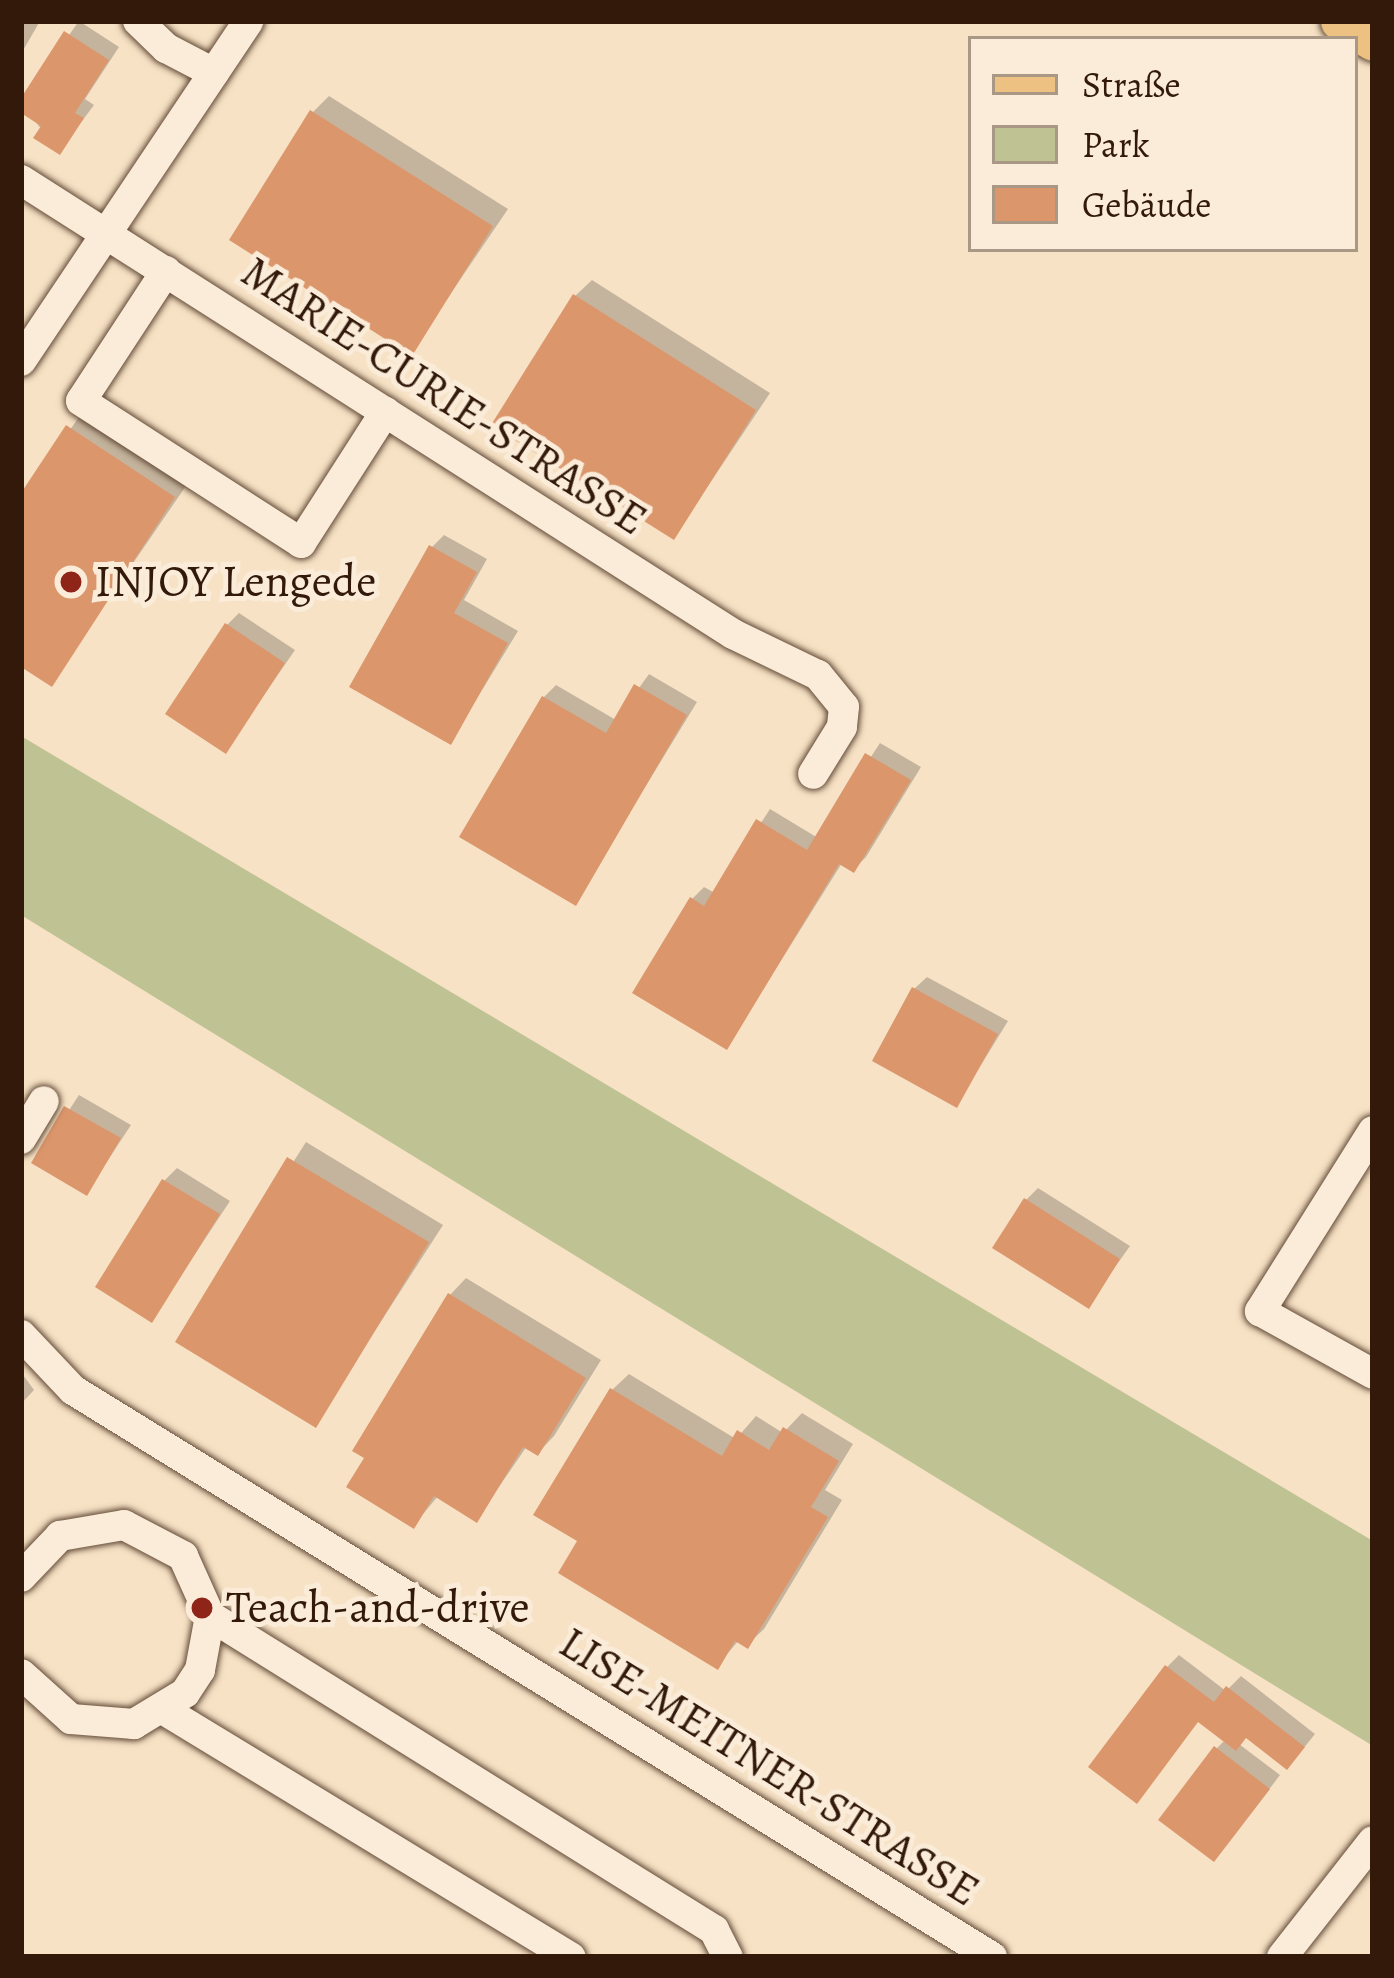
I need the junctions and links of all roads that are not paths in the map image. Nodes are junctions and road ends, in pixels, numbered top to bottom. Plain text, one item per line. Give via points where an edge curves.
1 (138, 21) edge
2 (249, 21) edge
3 (1340, 21) edge
4 (1373, 40) edge
5 (214, 73) junction
6 (21, 180) edge
7 (106, 233) junction
8 (166, 271) junction
9 (21, 361) edge
10 (386, 412) junction
11 (813, 773) dead end
12 (44, 1100) dead end
13 (1373, 1131) edge
14 (21, 1139) edge
15 (21, 1335) edge
16 (1373, 1374) edge
17 (21, 1576) edge
18 (210, 1616) junction
19 (21, 1674) edge
20 (164, 1710) junction
21 (1373, 1841) edge
22 (571, 1957) edge
23 (728, 1957) edge
24 (992, 1957) edge
25 (1282, 1957) edge

1 - 5 street via 166,48
2 - 5 street
3 - 4 main road
5 - 7 street
6 - 7 street, MARIE-CURIE-STRASSE
7 - 8 street, MARIE-CURIE-STRASSE
7 - 9 street
8 - 10 street, MARIE-CURIE-STRASSE
8 - 10 street via 81,400 301,543
10 - 11 street, MARIE-CURIE-STRASSE via 733,634 802,665 844,707 842,728
12 - 14 street
13 - 16 street via 1260,1311
15 - 24 street, LISE-MEITNER-STRASSE via 73,1390
17 - 18 street via 60,1536 124,1525 183,1556
18 - 20 street via 200,1670
18 - 23 street via 700,1921
19 - 20 street via 70,1719 134,1724
20 - 22 street
21 - 25 street

